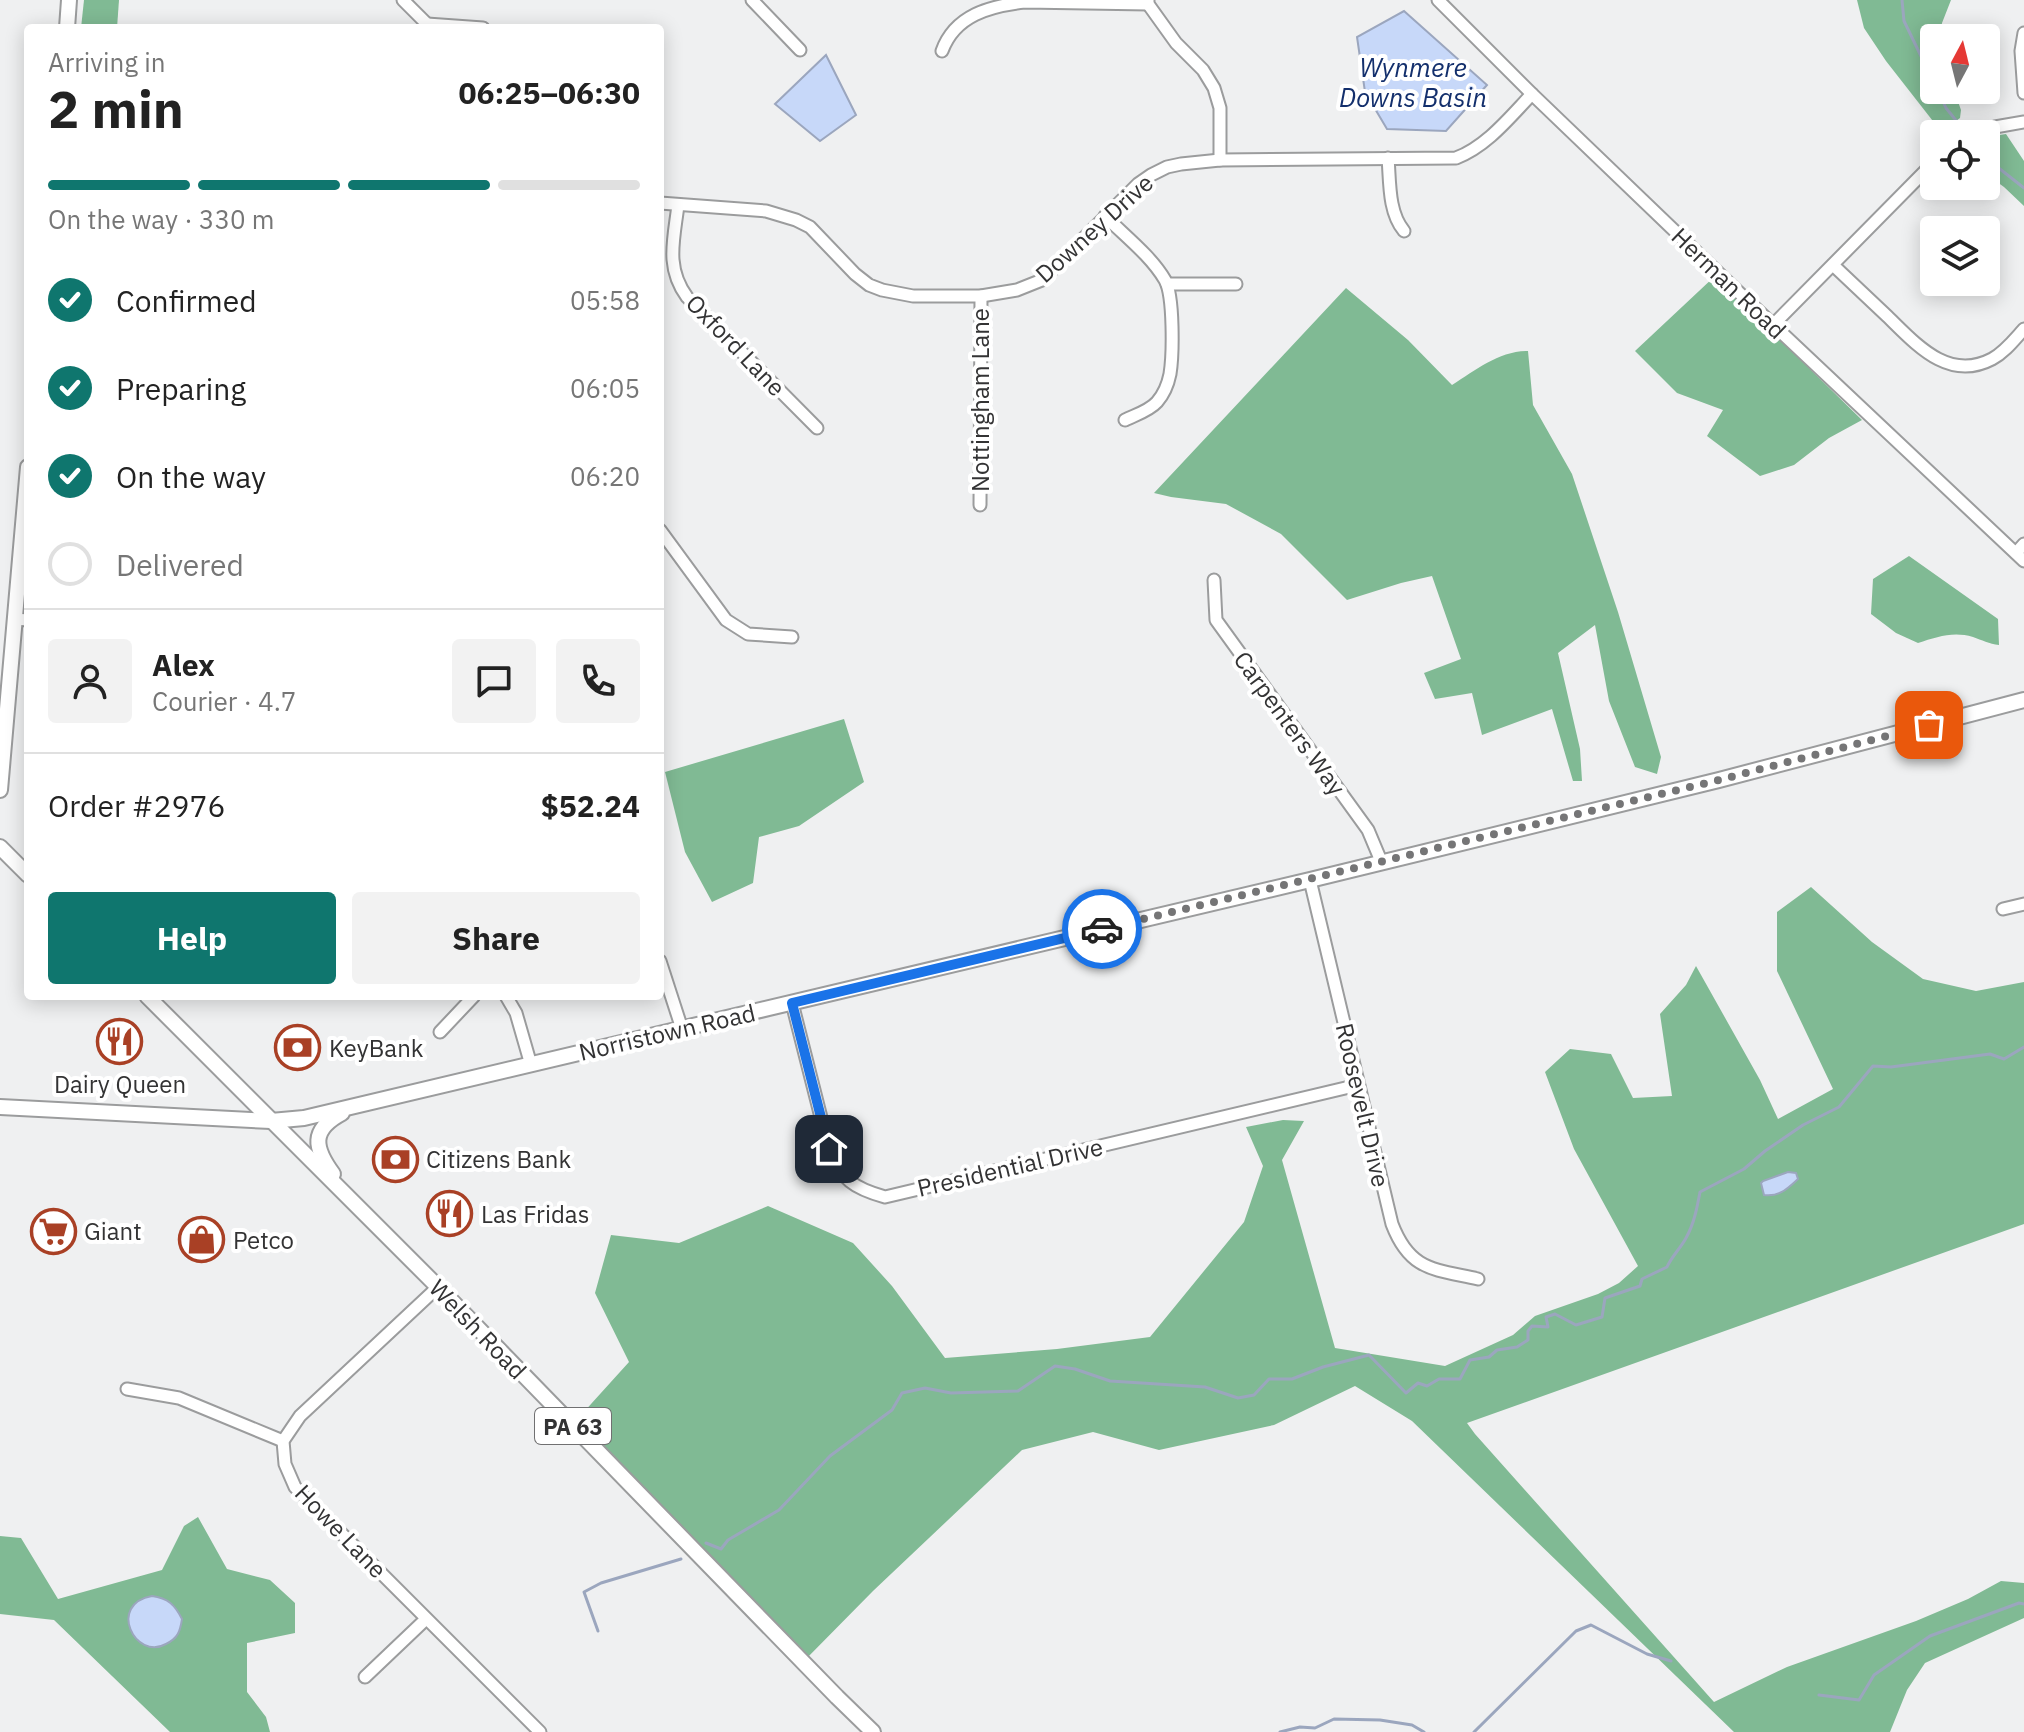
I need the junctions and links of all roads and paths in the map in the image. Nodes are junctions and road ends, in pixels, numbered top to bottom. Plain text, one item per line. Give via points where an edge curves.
1 (69, 0) edge
2 (403, 0) edge
3 (752, 0) edge
4 (1438, 0) edge
5 (1025, 1) edge
6 (1148, 2) edge
7 (67, 24) edge
8 (425, 24) edge
9 (2024, 33) edge
10 (800, 50) dead end
11 (942, 51) dead end
12 (2024, 93) edge
13 (1532, 94) junction
14 (2024, 122) edge
15 (2000, 126) edge
16 (1388, 158) junction
17 (1220, 160) junction
18 (1920, 176) edge
19 (664, 203) edge
20 (678, 205) junction
21 (1105, 216) junction
22 (1404, 231) dead end
23 (1833, 265) junction
24 (1167, 284) junction
25 (1236, 284) dead end
26 (981, 296) junction
27 (1773, 325) junction
28 (2024, 329) edge
29 (1125, 420) dead end
30 (817, 428) dead end
31 (980, 505) dead end
32 (664, 535) edge
33 (2021, 553) edge
34 (24, 554) edge
35 (1214, 580) dead end
36 (21, 620) edge
37 (792, 637) dead end
38 (2024, 700) edge
39 (6, 732) junction
40 (0, 755) edge
41 (0, 790) edge
42 (0, 847) edge
43 (1381, 861) junction
44 (24, 871) edge
45 (1310, 880) junction
46 (2024, 904) edge
47 (2003, 909) dead end
48 (664, 973) edge
49 (151, 1000) edge
50 (470, 1000) edge
51 (508, 1000) edge
52 (792, 1003) junction
53 (682, 1029) junction
54 (440, 1032) dead end
55 (531, 1065) junction
56 (1358, 1085) junction
57 (0, 1107) edge
58 (355, 1107) junction
59 (271, 1121) junction
60 (365, 1215) junction
61 (1478, 1279) dead end
62 (438, 1287) junction
63 (127, 1389) dead end
64 (283, 1441) junction
65 (426, 1619) junction
66 (365, 1677) dead end
67 (540, 1732) edge
68 (873, 1732) edge

1 - 7 main road
2 - 8 street
3 - 10 street
4 - 13 street, Herman Road
5 - 6 street
5 - 11 street via 972,15 948,36
6 - 17 street via 1214,88 1220,108
9 - 12 street
13 - 16 street, Downey Drive via 1468,153 1456,158
13 - 27 street, Herman Road
14 - 15 street
16 - 17 street, Downey Drive
16 - 22 street via 1394,214
17 - 21 street, Downey Drive via 1181,164 1151,175
18 - 23 street
19 - 20 street, Downey Drive
20 - 26 street, Downey Drive via 766,211 796,220 810,227 855,274 882,290 913,296
20 - 30 street, Oxford Lane via 672,255 681,289
21 - 24 street
21 - 26 street, Downey Drive via 1042,280
23 - 27 street
23 - 28 street via 1923,351 1948,363 1970,365 1991,359
24 - 25 street
24 - 29 street via 1167,386 1151,408
26 - 31 street, Nottingham Lane
27 - 33 street, Herman Road
32 - 37 street via 726,620 748,634
34 - 36 main road
35 - 43 street, Carpenters Way via 1216,620 1368,830
36 - 39 main road
38 - 43 main road, Norristown Road
39 - 40 main road
39 - 41 main road
42 - 44 main road
43 - 45 main road, Norristown Road
45 - 52 main road, Norristown Road
45 - 56 street, Roosevelt Drive
46 - 47 street
48 - 53 street
49 - 59 main road, Welsh Road / PA 63
50 - 54 street
51 - 55 street
52 - 53 main road, Norristown Road
52 - 56 street, Presidential Drive via 837,1168 855,1185 885,1197
53 - 55 main road, Norristown Road
55 - 58 main road, Norristown Road
56 - 61 street, Roosevelt Drive via 1392,1224 1404,1250 1426,1266
57 - 59 main road, Norristown Road
58 - 59 main road, Norristown Road
58 - 60 main road via 322,1130 318,1151
59 - 60 main road, Welsh Road / PA 63
60 - 62 main road, Welsh Road / PA 63
62 - 64 street via 300,1416
62 - 68 main road, Welsh Road / PA 63
63 - 64 street via 179,1398
64 - 65 street, Howe Lane via 295,1487
65 - 66 street
65 - 67 street, Howe Lane

